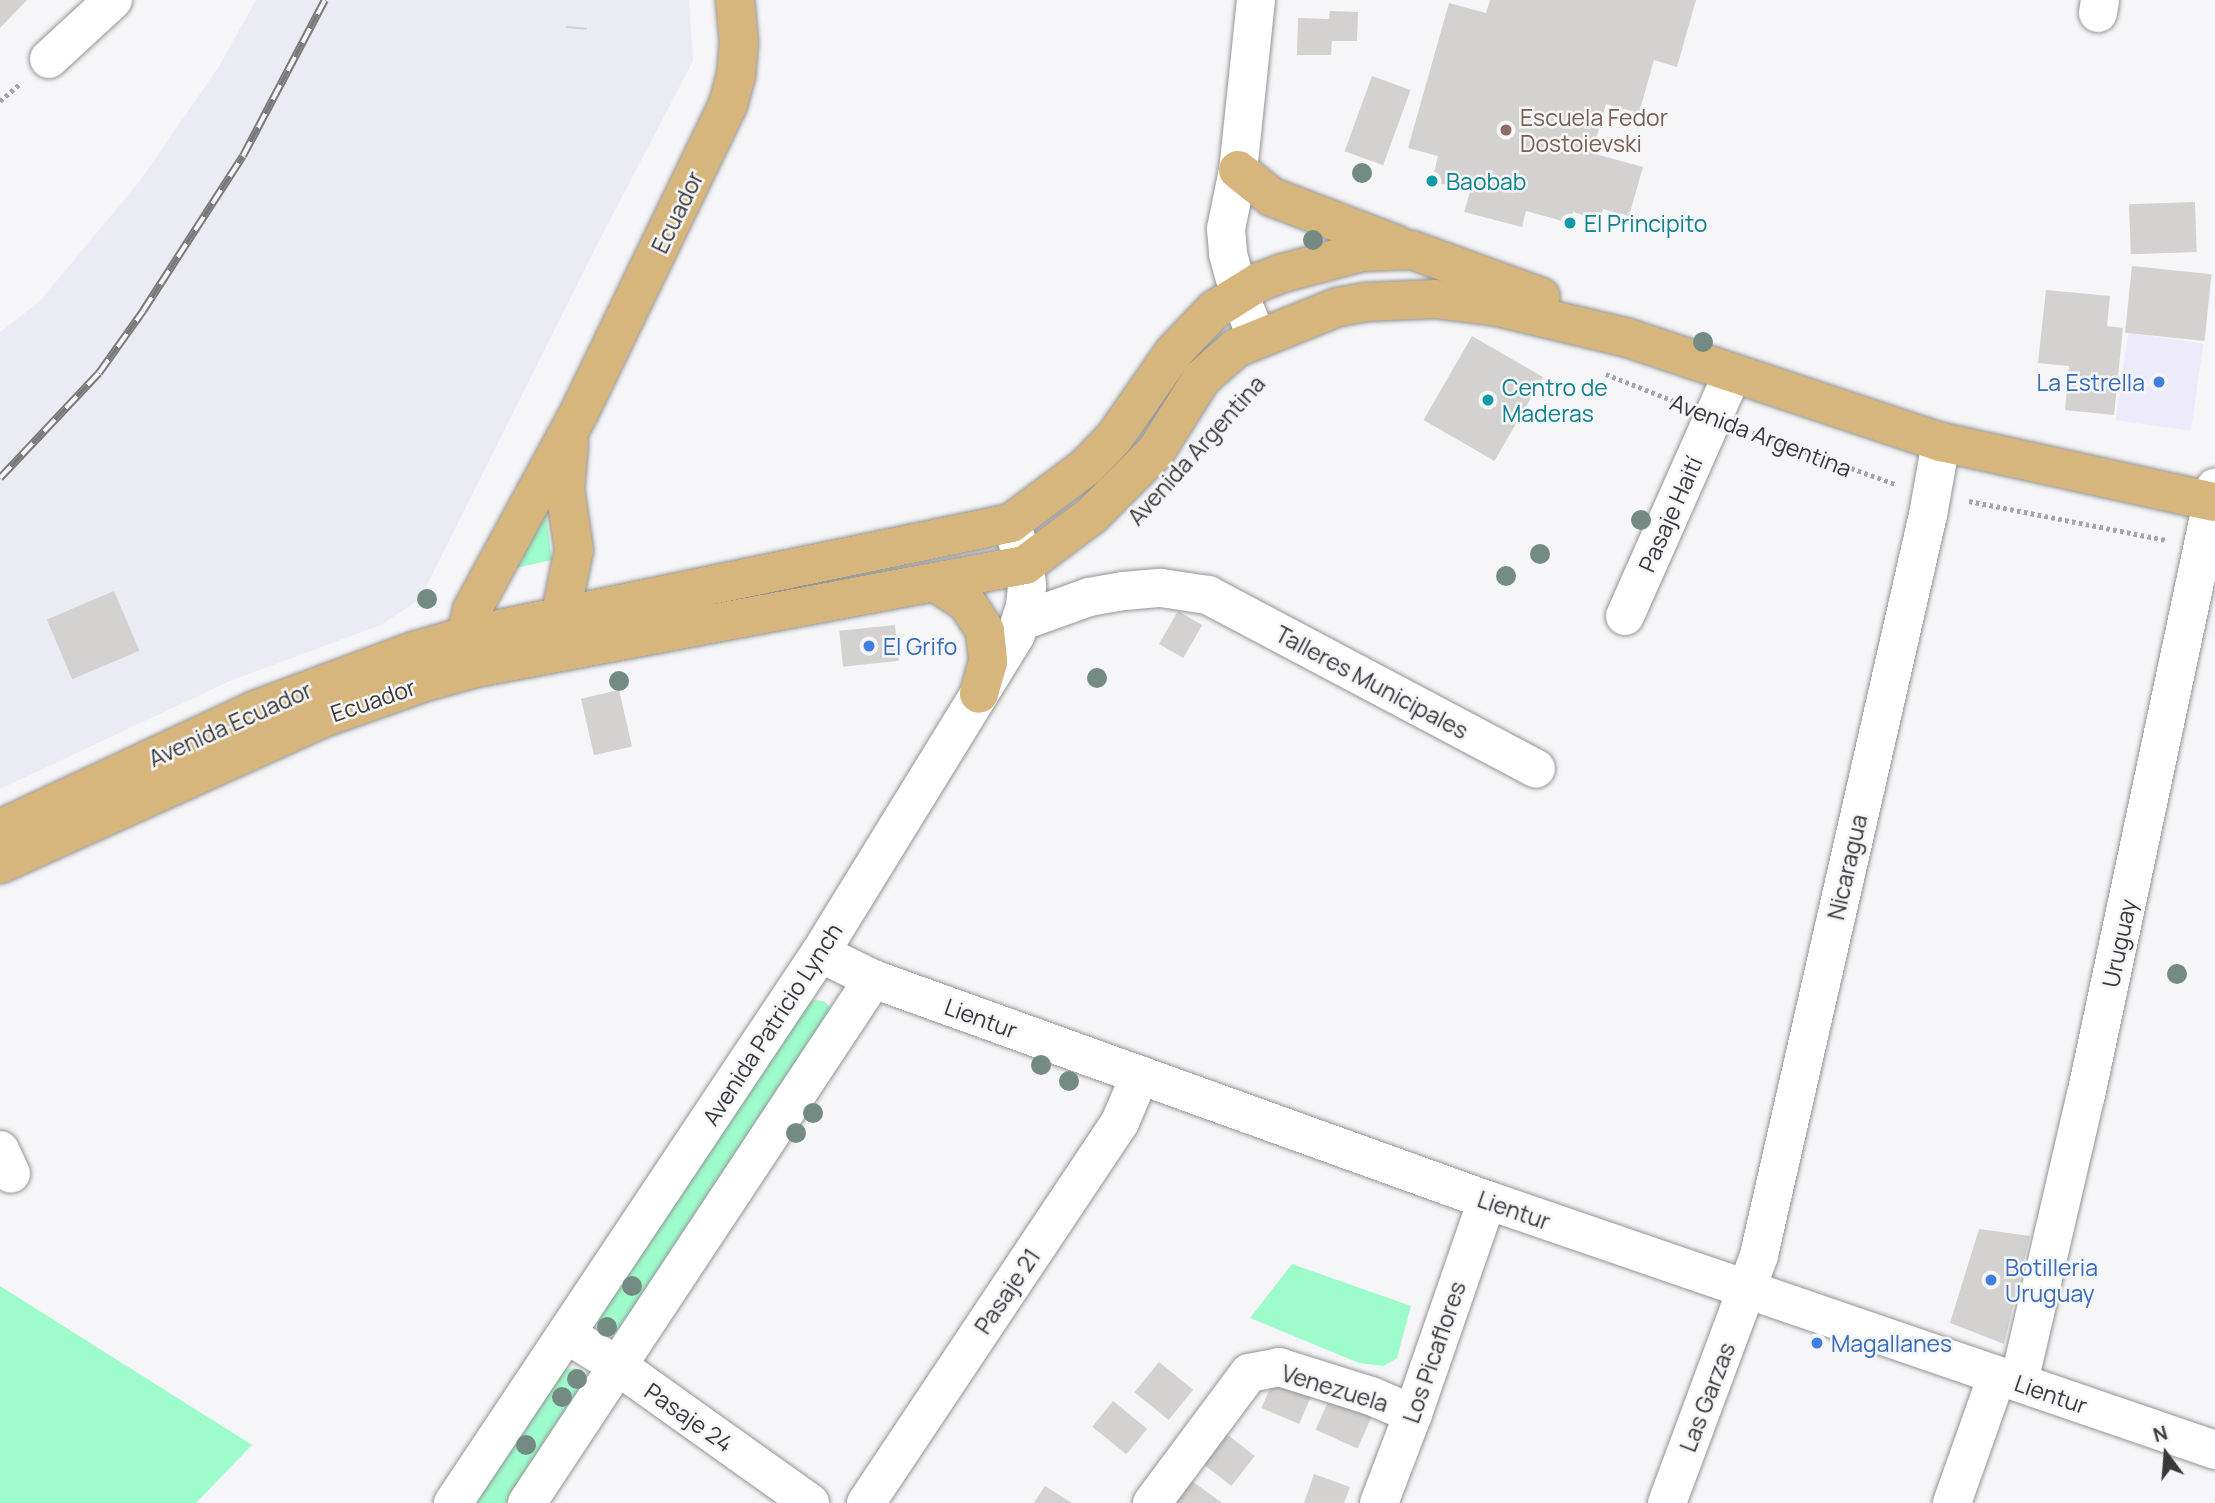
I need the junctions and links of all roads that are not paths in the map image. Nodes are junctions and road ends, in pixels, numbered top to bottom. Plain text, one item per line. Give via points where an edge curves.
1 (113, 0) edge
2 (735, 0) edge
3 (1256, 0) edge
4 (49, 59) dead end
5 (1238, 170) junction
6 (1412, 250) junction
7 (1239, 293) junction
8 (1257, 338) junction
9 (1628, 338) junction
10 (1732, 374) junction
11 (578, 415) junction
12 (1941, 442) junction
13 (2214, 497) edge
14 (1011, 523) junction
15 (574, 550) junction
16 (1025, 565) junction
17 (935, 582) junction
18 (650, 598) junction
19 (1625, 616) dead end
20 (560, 617) junction
21 (1022, 621) junction
22 (471, 652) junction
23 (533, 658) junction
24 (979, 694) junction
25 (273, 740) joint
26 (1536, 769) dead end
27 (0, 829) edge
28 (0, 864) edge
29 (820, 953) junction
30 (873, 979) junction
31 (1140, 1075) junction
32 (1487, 1200) junction
33 (1747, 1290) junction
34 (565, 1334) junction
35 (618, 1366) junction
36 (2008, 1379) junction
37 (1413, 1414) junction
38 (2215, 1450) edge
39 (453, 1503) edge
40 (527, 1503) edge
41 (810, 1503) edge
42 (866, 1503) edge
43 (1152, 1503) edge
44 (1379, 1503) edge
45 (1667, 1503) edge
46 (1952, 1503) edge

1 - 4 street
2 - 11 main road, Ecuador via 739,43 728,105
3 - 5 street
5 - 6 main road via 1272,197
5 - 7 street via 1226,229
6 - 7 main road, Avenida Argentina via 1336,257 1283,272
6 - 9 main road, Avenida Argentina via 1551,301
7 - 8 street
7 - 14 main road, Avenida Argentina via 1214,310 1174,352 1114,438 1086,467
8 - 9 main road, Avenida Argentina via 1338,307 1402,298 1498,307
8 - 16 main road, Avenida Argentina via 1236,348 1202,378 1156,451 1092,515
9 - 10 main road, Avenida Argentina
10 - 12 main road, Avenida Argentina
10 - 19 street, Pasaje Haití
11 - 15 main road, Ecuador via 566,461 567,513
11 - 22 main road, Ecuador via 472,610
12 - 13 main road, Avenida Argentina
12 - 33 street, Nicaragua via 1759,1255
13 - 36 street, Uruguay via 2086,1095
14 - 16 street, Avenida Patricio Lynch
14 - 18 main road, Avenida Argentina
15 - 18 main road via 602,583 617,592
15 - 20 main road, Ecuador
16 - 17 main road, Avenida Argentina
16 - 21 street, Avenida Patricio Lynch
17 - 23 main road, Avenida Argentina
17 - 24 main road via 967,603 985,631 988,663
18 - 20 main road, Avenida Argentina
20 - 22 main road, Ecuador
20 - 23 main road, Ecuador
21 - 24 street, Avenida Patricio Lynch
21 - 26 street, Talleres Municipales via 1089,597 1125,591 1161,588 1208,595
22 - 23 main road, Ecuador
22 - 25 main road, Ecuador
22 - 27 main road, Avenida Ecuador via 337,678 255,710
24 - 29 street, Avenida Patricio Lynch
25 - 28 main road, Avenida Ecuador
29 - 30 street, Lientur
29 - 34 street, Avenida Patricio Lynch
30 - 31 street, Lientur
30 - 35 street
31 - 32 street, Lientur
31 - 42 street, Pasaje 21 via 1120,1122
32 - 33 street, Lientur
32 - 37 street, Los Picaflores
33 - 36 street, Lientur
33 - 45 street, Las Garzas
34 - 35 street, Pasaje 24
34 - 39 street, Avenida Patricio Lynch
35 - 40 street
35 - 41 street, Pasaje 24
36 - 38 street, Lientur
36 - 46 street, Uruguay
37 - 43 street, Venezuela via 1279,1367 1249,1373
37 - 44 street, Los Picaflores

